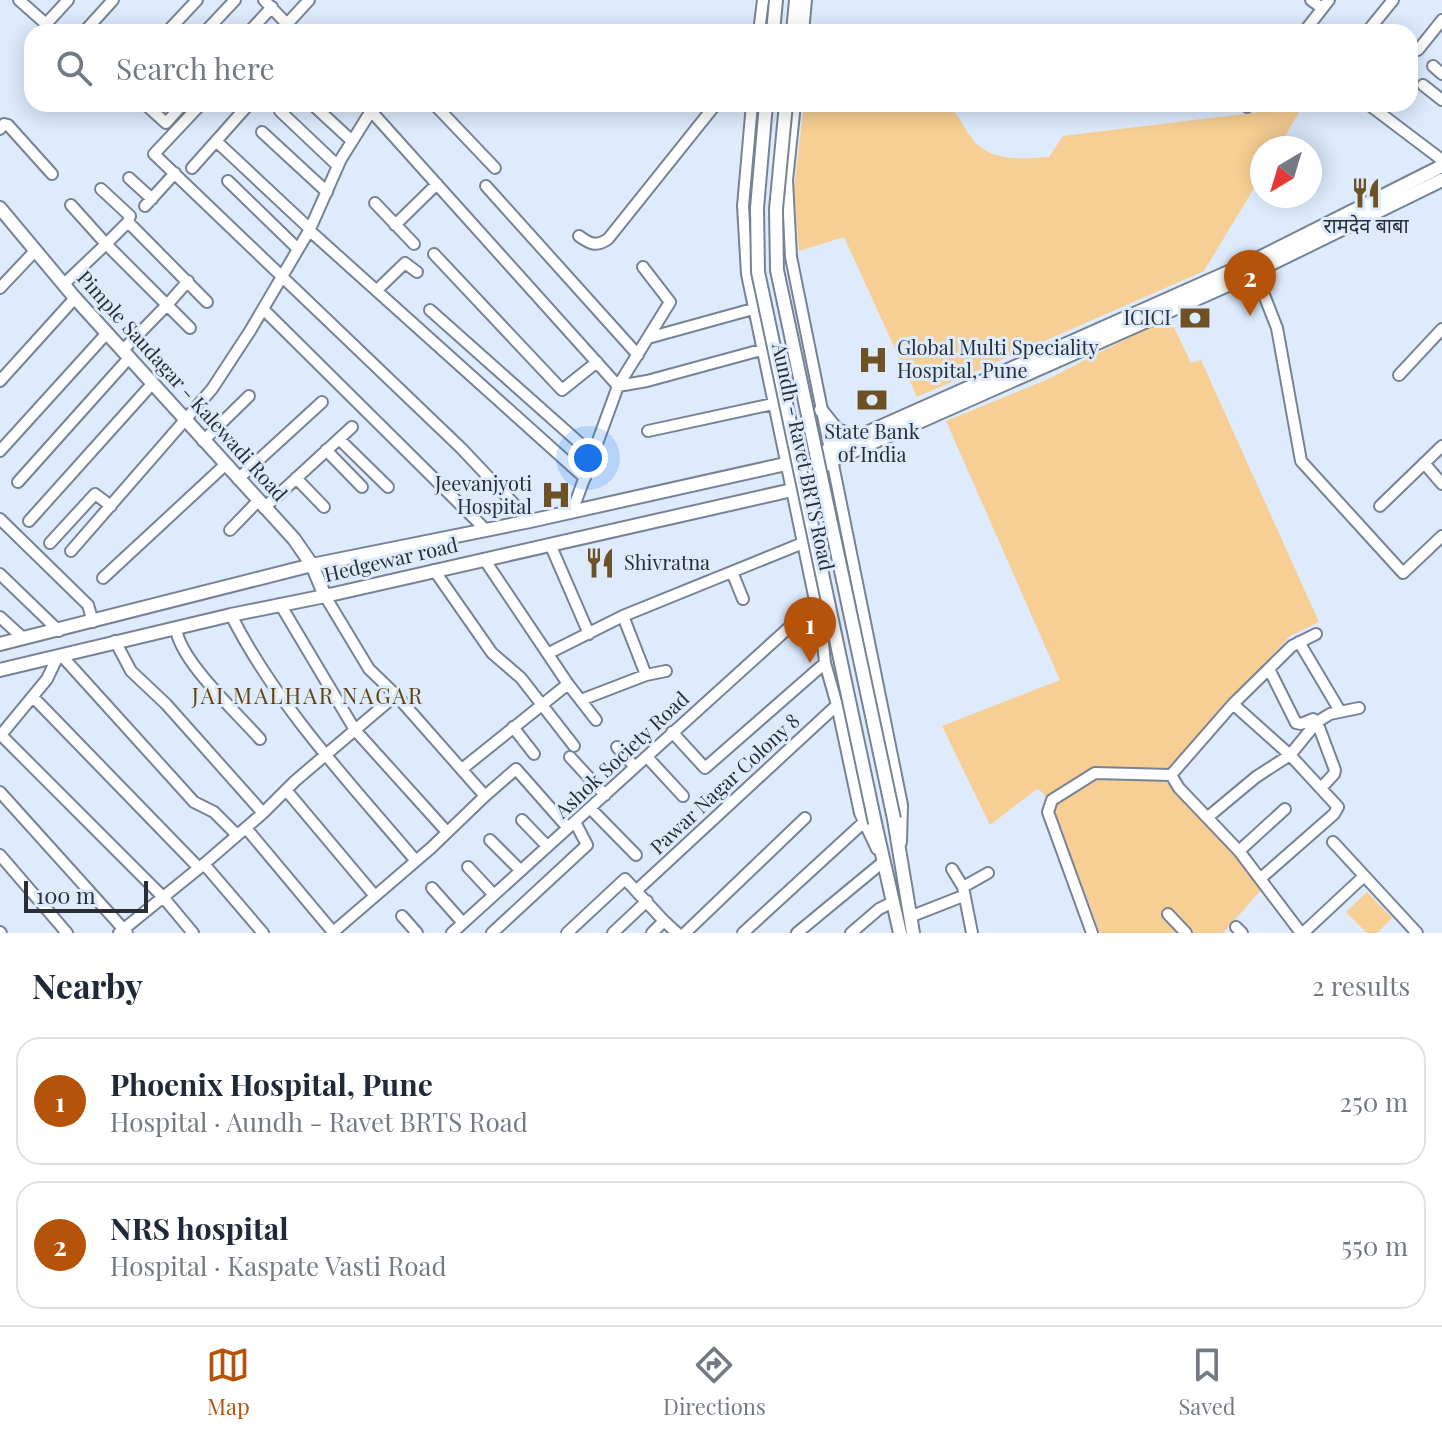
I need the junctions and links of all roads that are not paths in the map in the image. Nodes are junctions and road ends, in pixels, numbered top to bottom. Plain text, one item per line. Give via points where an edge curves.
1 (68, 0) edge
2 (113, 0) edge
3 (197, 0) edge
4 (235, 0) edge
5 (309, 0) edge
6 (763, 0) edge
7 (776, 0) edge
8 (796, 0) edge
9 (806, 0) edge
10 (1311, 0) edge
11 (1393, 0) edge
12 (21, 1) edge
13 (268, 4) edge
14 (1325, 4) edge
15 (1442, 20) edge
16 (46, 24) joint
17 (91, 24) edge
18 (174, 24) edge
19 (212, 24) edge
20 (254, 24) edge
21 (760, 24) edge
22 (774, 24) edge
23 (794, 24) edge
24 (804, 24) edge
25 (1310, 24) edge
26 (1374, 24) edge
27 (1418, 50) dead end
28 (1433, 66) dead end
29 (1442, 74) edge
30 (1423, 85) dead end
31 (1442, 100) edge
32 (154, 112) edge
33 (176, 112) edge
34 (193, 112) edge
35 (242, 112) edge
36 (281, 112) edge
37 (321, 112) edge
38 (371, 112) edge
39 (377, 112) edge
40 (442, 112) edge
41 (710, 112) edge
42 (751, 112) edge
43 (765, 112) edge
44 (785, 112) edge
45 (794, 112) edge
46 (1379, 112) edge
47 (0, 129) edge
48 (262, 132) dead end
49 (216, 141) junction
50 (352, 141) junction
51 (1442, 160) edge
52 (338, 166) junction
53 (1442, 166) edge
54 (192, 168) dead end
55 (495, 168) dead end
56 (175, 173) junction
57 (52, 174) dead end
58 (129, 178) dead end
59 (1442, 180) edge
60 (228, 181) dead end
61 (437, 184) junction
62 (486, 186) dead end
63 (101, 189) dead end
64 (327, 192) junction
65 (375, 203) dead end
66 (71, 205) dead end
67 (0, 208) edge
68 (128, 222) junction
69 (395, 225) junction
70 (309, 230) junction
71 (579, 236) dead end
72 (106, 244) junction
73 (414, 244) dead end
74 (298, 249) junction
75 (35, 251) junction
76 (434, 254) dead end
77 (643, 267) dead end
78 (1253, 267) junction
79 (417, 272) dead end
80 (282, 276) junction
81 (188, 281) junction
82 (64, 284) junction
83 (0, 288) edge
84 (377, 290) junction
85 (75, 298) junction
86 (207, 302) dead end
87 (167, 305) junction
88 (263, 309) junction
89 (753, 309) junction
90 (430, 310) dead end
91 (190, 328) dead end
92 (1442, 329) edge
93 (107, 333) junction
94 (648, 338) junction
95 (761, 350) junction
96 (125, 354) junction
97 (638, 355) junction
98 (597, 362) junction
99 (1399, 375) dead end
100 (0, 381) edge
101 (152, 384) junction
102 (618, 386) junction
103 (968, 394) junction
104 (249, 396) dead end
105 (322, 402) dead end
106 (773, 404) junction
107 (821, 410) junction
108 (185, 421) junction
109 (352, 427) dead end
110 (648, 431) dead end
111 (859, 437) junction
112 (339, 439) junction
113 (203, 441) junction
114 (1442, 446) edge
115 (326, 450) junction
116 (0, 451) edge
117 (593, 455) junction
118 (830, 456) junction
119 (1424, 463) junction
120 (225, 465) junction
121 (787, 465) junction
122 (296, 478) junction
123 (585, 478) junction
124 (238, 479) junction
125 (18, 482) dead end
126 (1442, 484) edge
127 (362, 487) dead end
128 (388, 487) dead end
129 (792, 490) junction
130 (261, 505) junction
131 (111, 506) junction
132 (1380, 506) dead end
133 (324, 507) dead end
134 (572, 512) junction
135 (0, 519) edge
136 (29, 521) dead end
137 (530, 521) junction
138 (485, 529) junction
139 (230, 530) dead end
140 (1442, 536) edge
141 (50, 543) dead end
142 (803, 543) junction
143 (550, 544) junction
144 (71, 551) dead end
145 (484, 559) junction
146 (312, 565) junction
147 (434, 570) junction
148 (732, 572) junction
149 (0, 574) edge
150 (103, 578) dead end
151 (325, 596) junction
152 (743, 599) dead end
153 (816, 603) junction
154 (280, 604) junction
155 (231, 615) junction
156 (623, 616) junction
157 (0, 617) edge
158 (93, 622) junction
159 (176, 628) junction
160 (59, 631) junction
161 (589, 634) junction
162 (1316, 634) dead end
163 (23, 638) junction
164 (115, 641) junction
165 (1299, 642) junction
166 (0, 644) edge
167 (549, 653) junction
168 (60, 655) junction
169 (825, 663) junction
170 (1269, 669) junction
171 (0, 670) edge
172 (666, 671) dead end
173 (646, 675) junction
174 (568, 684) junction
175 (396, 695) junction
176 (33, 697) junction
177 (581, 700) junction
178 (540, 704) junction
179 (1233, 704) junction
180 (837, 705) junction
181 (1359, 708) dead end
182 (1340, 711) junction
183 (596, 720) dead end
184 (1317, 722) junction
185 (513, 727) junction
186 (355, 730) junction
187 (672, 732) junction
188 (0, 735) edge
189 (260, 739) dead end
190 (574, 746) dead end
191 (617, 747) dead end
192 (534, 754) dead end
193 (326, 755) junction
194 (1290, 755) junction
195 (570, 757) dead end
196 (647, 757) junction
197 (635, 767) junction
198 (462, 769) junction
199 (1171, 775) junction
200 (1322, 787) junction
201 (286, 790) junction
202 (0, 792) edge
203 (605, 795) junction
204 (485, 796) junction
205 (683, 796) dead end
206 (590, 808) junction
207 (1285, 809) dead end
208 (263, 813) junction
209 (1208, 817) junction
210 (805, 818) dead end
211 (522, 820) dead end
212 (869, 822) junction
213 (571, 825) junction
214 (241, 832) junction
215 (447, 832) junction
216 (490, 840) dead end
217 (1333, 842) dead end
218 (547, 846) junction
219 (1239, 851) junction
220 (901, 854) junction
221 (0, 855) edge
222 (636, 855) dead end
223 (882, 860) junction
224 (416, 861) junction
225 (202, 866) junction
226 (468, 867) dead end
227 (952, 869) dead end
228 (520, 870) junction
229 (988, 873) dead end
230 (1363, 877) junction
231 (1261, 878) junction
232 (432, 888) dead end
233 (637, 890) junction
234 (963, 892) junction
235 (494, 895) junction
236 (375, 896) junction
237 (163, 897) junction
238 (647, 901) junction
239 (893, 902) junction
240 (1168, 914) dead end
241 (402, 916) dead end
242 (664, 921) junction
243 (463, 923) junction
244 (914, 927) edge
245 (897, 929) edge
246 (123, 932) edge
247 (333, 932) edge
248 (67, 933) edge
249 (193, 933) edge
250 (263, 933) edge
251 (417, 933) edge
252 (452, 933) edge
253 (492, 933) edge
254 (567, 933) edge
255 (613, 933) edge
256 (652, 933) edge
257 (677, 933) edge
258 (685, 933) edge
259 (743, 933) edge
260 (797, 933) edge
261 (851, 933) edge
262 (972, 933) edge
263 (1092, 933) edge
264 (1186, 933) edge
265 (1302, 933) edge
266 (1417, 933) edge

1 - 16 street
2 - 17 street
3 - 18 street
4 - 19 street
5 - 13 street via 287,24
6 - 21 street
7 - 22 main road
8 - 23 main road
9 - 24 street
10 - 14 street
11 - 26 street
12 - 16 street
13 - 20 street
14 - 25 street
15 - 27 street
28 - 29 street
30 - 31 street
32 - 33 street via 166,123
34 - 56 street via 154,154
35 - 49 street
36 - 52 street
37 - 50 street
38 - 50 street
39 - 61 street
40 - 55 street
41 - 71 street via 608,239 590,244
42 - 89 street, Aundh - Ravet BRTS Road via 743,206
43 - 212 main road, bridge via 758,272
44 - 220 main road, bridge via 776,209 777,270
45 - 107 street, Aundh - Ravet BRTS Road via 787,180 789,242
46 - 51 street
47 - 57 street via 8,125
48 - 64 street
49 - 54 street
49 - 70 street
50 - 52 street
52 - 64 street
53 - 78 main road
56 - 58 street via 148,202
56 - 80 street
59 - 78 main road
60 - 74 street
61 - 69 street
61 - 98 street
62 - 97 street
63 - 68 street via 130,216
64 - 70 street
65 - 69 street
66 - 72 street
67 - 75 main road, Pimple Saudagar - Kalewadi Road
68 - 72 street
68 - 81 street
69 - 73 street
70 - 74 street
70 - 84 street
72 - 82 street
72 - 87 street
74 - 80 street
75 - 82 main road, Pimple Saudagar - Kalewadi Road
75 - 83 street
76 - 98 street via 560,389
77 - 94 street via 670,302
78 - 103 main road
78 - 140 street via 1277,328 1301,461 1403,573
79 - 84 street via 405,263
80 - 88 street
80 - 137 street
81 - 86 street
81 - 87 street
82 - 85 main road, Pimple Saudagar - Kalewadi Road
84 - 123 street
85 - 93 main road, Pimple Saudagar - Kalewadi Road
85 - 100 street
87 - 91 street
87 - 96 street
88 - 108 street
88 - 138 street
89 - 94 street
89 - 95 street, Aundh - Ravet BRTS Road
90 - 117 street
92 - 99 street
93 - 96 main road, Pimple Saudagar - Kalewadi Road
93 - 116 street
94 - 97 street
95 - 102 street
95 - 106 street, Aundh - Ravet BRTS Road
96 - 101 main road, Pimple Saudagar - Kalewadi Road
96 - 125 street
97 - 102 street
98 - 102 street
101 - 108 main road, Pimple Saudagar - Kalewadi Road
101 - 136 street
102 - 117 street
103 - 111 main road
103 - 118 main road
104 - 113 street
105 - 124 street
106 - 110 street
106 - 121 street, Aundh - Ravet BRTS Road
107 - 111 main road via 837,430
107 - 118 street, Aundh - Ravet BRTS Road
108 - 113 main road, Pimple Saudagar - Kalewadi Road
108 - 131 street
109 - 112 street
111 - 118 main road
112 - 115 street
112 - 128 street
113 - 120 main road, Pimple Saudagar - Kalewadi Road
114 - 119 street
115 - 122 street
115 - 127 street
117 - 123 street
118 - 121 main road, Hedgewar road
118 - 129 main road
118 - 220 street, Aundh - Ravet BRTS Road via 902,805
119 - 126 street
119 - 132 street
120 - 124 main road, Pimple Saudagar - Kalewadi Road
120 - 150 street
121 - 129 street, Aundh - Ravet BRTS Road
121 - 134 main road, Hedgewar road
122 - 130 street
122 - 133 street
123 - 134 street
124 - 130 main road, Pimple Saudagar - Kalewadi Road
129 - 142 street, Aundh - Ravet BRTS Road
129 - 143 main road, Hedgewar road
130 - 139 street
130 - 146 main road, Pimple Saudagar - Kalewadi Road
131 - 141 street via 95,494
131 - 144 street
134 - 137 main road, Hedgewar road
135 - 158 street via 88,605
137 - 138 main road, Hedgewar road
138 - 146 main road, Hedgewar road
142 - 148 street
142 - 153 street, Aundh - Ravet BRTS Road
143 - 145 main road, Hedgewar road
143 - 161 street
145 - 147 main road, Hedgewar road
145 - 167 street
146 - 151 main road, Pimple Saudagar - Kalewadi Road
146 - 158 main road, Hedgewar road
147 - 151 main road, Hedgewar road
147 - 178 street via 492,653
148 - 152 street
148 - 156 street
149 - 160 street
151 - 154 main road, Hedgewar road
151 - 175 street via 369,669
153 - 169 street, Aundh - Ravet BRTS Road
153 - 187 street, Ashok Society Road
154 - 155 main road, Hedgewar road
154 - 186 street
155 - 159 main road, Hedgewar road
155 - 193 street via 251,654
156 - 161 street
156 - 173 street
157 - 163 street
158 - 160 main road, Hedgewar road
159 - 164 main road, Hedgewar road
159 - 189 street via 187,657
160 - 163 main road, Hedgewar road
161 - 167 street
162 - 165 street
163 - 166 main road, Hedgewar road
164 - 168 main road, Hedgewar road
164 - 208 street via 131,671
165 - 170 street
165 - 182 street
167 - 174 street
168 - 171 main road, Hedgewar road
168 - 176 street
168 - 214 street via 194,802
169 - 180 street, Aundh - Ravet BRTS Road
169 - 187 street via 705,768
170 - 179 street
170 - 184 street via 1296,723
172 - 173 street
173 - 177 street
174 - 177 street
174 - 178 street
175 - 186 street
175 - 198 street
176 - 188 street
176 - 225 street
177 - 183 street
178 - 185 street
178 - 190 street
179 - 194 street
179 - 199 street
180 - 212 street, Aundh - Ravet BRTS Road via 860,813
180 - 233 street, Pawar Nagar Colony 8
181 - 182 street
182 - 184 street
184 - 194 street
184 - 200 street via 1335,770
185 - 192 street
185 - 198 street
186 - 193 street
186 - 215 street
187 - 196 street, Ashok Society Road
188 - 237 street
191 - 197 street
193 - 201 street
193 - 224 street
194 - 200 street
194 - 209 street
195 - 203 street
196 - 197 street, Ashok Society Road
196 - 205 street
197 - 203 street, Ashok Society Road
198 - 204 street
199 - 209 street
199 - 263 street via 1095,773 1048,806
200 - 231 street via 1337,810
201 - 208 street
201 - 236 street
202 - 246 street
203 - 206 street, Ashok Society Road
204 - 213 street via 516,769
204 - 215 street
206 - 213 street, Ashok Society Road
206 - 222 street
207 - 219 street
208 - 214 street
209 - 219 street
210 - 258 street
211 - 218 street
212 - 223 main road
212 - 259 street
213 - 218 street, Ashok Society Road
213 - 253 street via 587,845
214 - 225 street
214 - 247 street
215 - 224 street
216 - 228 street
217 - 230 street
218 - 228 street, Ashok Society Road
219 - 231 street
220 - 244 main road
221 - 248 street
223 - 239 main road
223 - 260 street
224 - 236 street
225 - 237 street
225 - 250 street
226 - 235 street
227 - 234 street
228 - 235 street, Ashok Society Road
229 - 234 street
230 - 265 street
230 - 266 street
231 - 265 street
232 - 243 street
233 - 238 street
233 - 254 street via 625,879
234 - 244 street
234 - 262 street
235 - 243 street, Ashok Society Road
236 - 247 street
237 - 246 street
237 - 249 street
238 - 242 street
238 - 255 street
239 - 245 main road
239 - 261 street
240 - 264 street
241 - 251 street
242 - 256 street
242 - 257 street
243 - 252 street, Ashok Society Road

